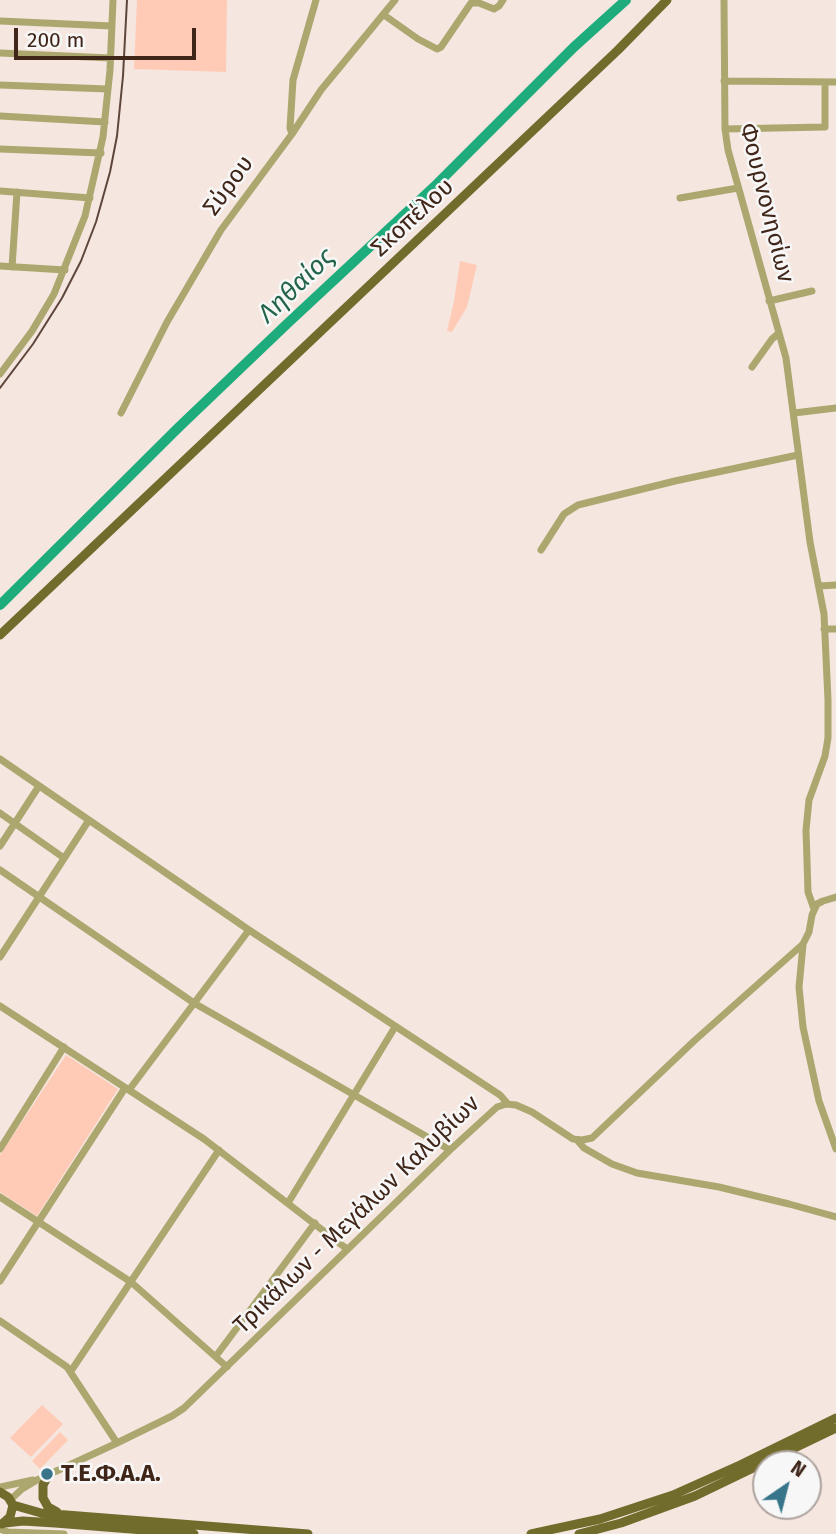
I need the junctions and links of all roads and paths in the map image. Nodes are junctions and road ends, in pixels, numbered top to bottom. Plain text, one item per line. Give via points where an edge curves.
1 (113, 0) edge
2 (316, 0) edge
3 (395, 0) edge
4 (503, 0) edge
5 (667, 0) edge
6 (724, 0) edge
7 (384, 15) junction
8 (0, 21) edge
9 (112, 26) junction
10 (0, 53) edge
11 (110, 58) junction
12 (724, 81) junction
13 (825, 82) junction
14 (836, 82) edge
15 (0, 85) edge
16 (108, 89) junction
17 (0, 116) edge
18 (105, 122) junction
19 (725, 129) junction
20 (292, 134) junction
21 (0, 149) edge
22 (101, 153) junction
23 (738, 188) junction
24 (0, 191) edge
25 (17, 192) junction
26 (90, 198) junction
27 (680, 198) dead end
28 (0, 266) edge
29 (12, 267) junction
30 (65, 270) junction
31 (812, 291) dead end
32 (769, 301) junction
33 (779, 333) junction
34 (752, 367) dead end
35 (0, 374) edge
36 (836, 408) edge
37 (794, 412) junction
38 (121, 413) dead end
39 (798, 455) junction
40 (541, 550) dead end
41 (836, 585) edge
42 (819, 586) junction
43 (824, 629) junction
44 (836, 629) edge
45 (0, 635) edge
46 (836, 677) edge
47 (827, 679) junction
48 (0, 759) edge
49 (38, 786) junction
50 (0, 813) edge
51 (89, 820) junction
52 (15, 824) junction
53 (0, 846) edge
54 (64, 858) junction
55 (0, 870) edge
56 (40, 897) junction
57 (836, 897) edge
58 (814, 909) junction
59 (249, 930) junction
60 (803, 944) junction
61 (0, 957) edge
62 (194, 1003) junction
63 (0, 1006) edge
64 (395, 1027) junction
65 (64, 1047) junction
66 (127, 1089) junction
67 (354, 1095) junction
68 (508, 1104) junction
69 (577, 1140) junction
70 (0, 1149) edge
71 (836, 1149) edge
72 (219, 1150) junction
73 (450, 1150) junction
74 (0, 1197) edge
75 (288, 1203) junction
76 (836, 1217) edge
77 (38, 1222) junction
78 (315, 1223) junction
79 (347, 1249) junction
80 (0, 1281) edge
81 (131, 1282) junction
82 (0, 1321) edge
83 (216, 1356) junction
84 (227, 1367) junction
85 (71, 1371) junction
86 (836, 1418) edge
87 (836, 1428) edge
88 (117, 1443) junction
89 (48, 1476) junction
90 (37, 1480) junction
91 (0, 1489) edge
92 (12, 1502) junction
93 (61, 1514) junction
94 (2, 1525) edge
95 (65, 1534) edge
96 (194, 1534) edge
97 (308, 1534) edge
98 (531, 1534) edge
99 (579, 1534) edge

1 - 9 street
2 - 20 street via 293,80
3 - 7 street, Σύρου
4 - 7 street via 494,9 471,3 437,49
5 - 45 main road, Σκοπέλου
6 - 12 street, Φουρνονησίων
7 - 20 street, Σύρου via 321,90
8 - 9 street
9 - 11 street
10 - 11 street
11 - 16 street
12 - 13 street
12 - 19 street, Φουρνονησίων
13 - 14 street
13 - 19 street via 825,127
15 - 16 street
16 - 18 street
17 - 18 street
18 - 22 street
19 - 23 street, Φουρνονησίων
20 - 38 street, Σύρου via 216,238
21 - 22 street
22 - 26 street
23 - 27 street
23 - 32 street, Φουρνονησίων
24 - 25 street
25 - 26 street
25 - 29 street
26 - 30 street
28 - 29 street
29 - 30 street
30 - 35 street via 37,324
31 - 32 street
32 - 33 street, Φουρνονησίων
33 - 34 street
33 - 37 street, Φουρνονησίων
36 - 37 street
37 - 39 street, Φουρνονησίων
39 - 40 street via 578,505 564,514
39 - 42 street, Φουρνονησίων
41 - 42 street
42 - 43 street, Φουρνονησίων
43 - 44 street
43 - 47 street, Φουρνονησίων
46 - 47 street
47 - 58 street, Φουρνονησίων via 828,738 809,800 806,830 808,892
48 - 49 street
49 - 51 street
49 - 52 street
50 - 52 street
51 - 54 street
51 - 59 street
52 - 53 street
52 - 54 street
54 - 56 street
55 - 56 street
56 - 61 street
56 - 62 street
57 - 58 street
58 - 60 street
59 - 62 street
59 - 64 street
60 - 69 street via 598,1133
60 - 71 street via 799,986 803,1027 819,1101
62 - 66 street
62 - 67 street
63 - 65 street
64 - 67 street
64 - 68 street
65 - 66 street
65 - 70 street
66 - 72 street
66 - 77 street
67 - 73 street
67 - 75 street
68 - 69 street, Τρικάλων - Μεγάλων Καλυβίων via 524,1108
68 - 73 street, Τρικάλων - Μεγάλων Καλυβίων via 492,1111
69 - 76 street, Τρικάλων - Μεγάλων Καλυβίων via 624,1169
72 - 75 street
72 - 81 street
73 - 79 street, Τρικάλων - Μεγάλων Καλυβίων
74 - 77 street
75 - 78 street
77 - 80 street
77 - 81 street
78 - 79 street
78 - 83 street
79 - 84 street, Τρικάλων - Μεγάλων Καλυβίων
81 - 83 street
81 - 85 street
82 - 85 street
83 - 84 street
84 - 88 street, Τρικάλων - Μεγάλων Καλυβίων via 180,1411
85 - 88 street
86 - 98 main road via 673,1495 600,1519
87 - 99 main road via 695,1496
88 - 89 street, Τρικάλων - Μεγάλων Καλυβίων
89 - 90 street, Τρικάλων - Μεγάλων Καλυβίων
89 - 93 main road via 43,1498
90 - 91 street, Τρικάλων - Μεγάλων Καλυβίων
90 - 92 street, Τρικάλων - Μεγάλων Καλυβίων
91 - 92 main road
92 - 93 main road via 33,1511
92 - 94 main road via 10,1517
93 - 97 main road
94 - 95 street via 8,1532
94 - 96 main road via 23,1521

